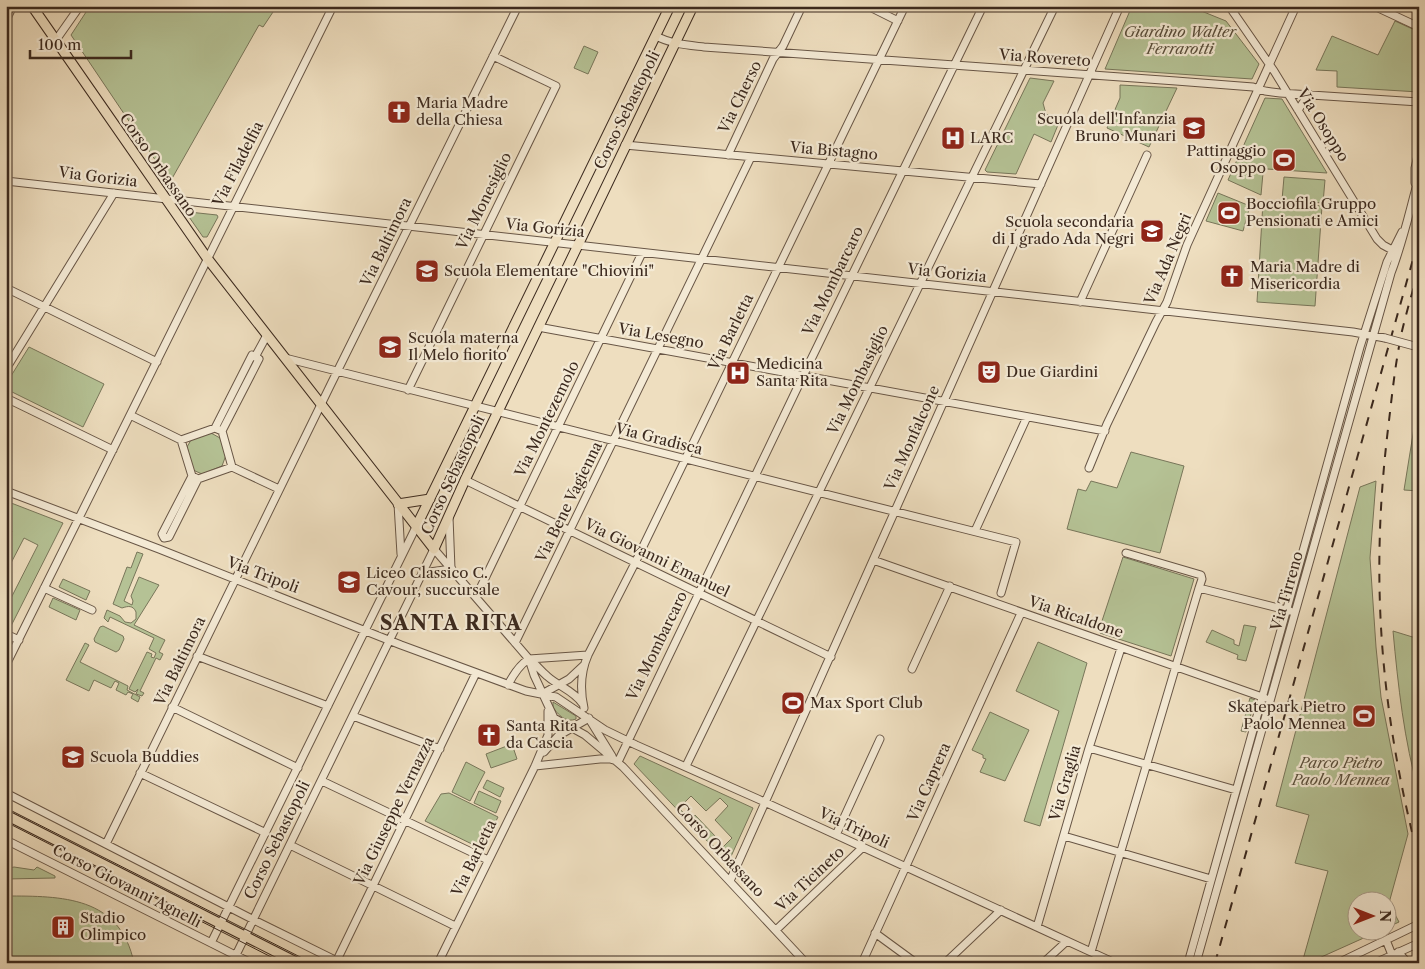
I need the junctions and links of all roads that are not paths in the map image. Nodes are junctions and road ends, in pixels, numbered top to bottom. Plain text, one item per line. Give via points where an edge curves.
1 (13, 6) edge
2 (32, 6) edge
3 (80, 6) edge
4 (333, 6) edge
5 (518, 6) edge
6 (670, 6) edge
7 (693, 6) edge
8 (802, 6) edge
9 (868, 6) edge
10 (905, 6) edge
11 (983, 6) edge
12 (1055, 6) edge
13 (1120, 6) edge
14 (1229, 6) edge
15 (1296, 6) edge
16 (1374, 6) edge
17 (6, 20) edge
18 (898, 21) junction
19 (1419, 27) edge
20 (656, 36) junction
21 (56, 40) junction
22 (675, 43) junction
23 (778, 52) junction
24 (493, 56) junction
25 (878, 60) junction
26 (954, 65) junction
27 (1270, 65) junction
28 (1024, 70) junction
29 (1089, 75) junction
30 (1259, 89) junction
31 (1288, 93) junction
32 (1309, 94) junction
33 (1419, 102) edge
34 (1298, 110) junction
35 (626, 145) junction
36 (1419, 151) edge
37 (728, 155) junction
38 (1146, 155) dead end
39 (751, 157) junction
40 (829, 164) junction
41 (902, 171) junction
42 (1419, 177) edge
43 (972, 178) junction
44 (6, 181) edge
45 (1041, 184) junction
46 (1415, 191) junction
47 (114, 193) junction
48 (165, 199) junction
49 (232, 207) junction
50 (409, 226) junction
51 (483, 235) junction
52 (555, 243) junction
53 (578, 246) junction
54 (1395, 252) junction
55 (642, 253) junction
56 (207, 258) junction
57 (702, 259) junction
58 (778, 268) junction
59 (852, 276) junction
60 (920, 284) junction
61 (6, 288) edge
62 (992, 292) junction
63 (1080, 302) junction
64 (44, 307) junction
65 (1162, 311) junction
66 (538, 328) junction
67 (1365, 334) junction
68 (267, 335) junction
69 (1374, 335) junction
70 (601, 340) junction
71 (1419, 347) edge
72 (658, 350) junction
73 (284, 358) junction
74 (157, 362) junction
75 (732, 363) junction
76 (6, 370) edge
77 (338, 372) junction
78 (802, 376) junction
79 (870, 388) junction
80 (408, 390) junction
81 (6, 398) edge
82 (944, 401) junction
83 (320, 405) junction
84 (476, 407) junction
85 (498, 412) junction
86 (130, 415) junction
87 (1027, 417) junction
88 (558, 428) junction
89 (219, 430) junction
90 (1105, 431) junction
91 (181, 440) junction
92 (613, 441) junction
93 (113, 450) junction
94 (685, 459) junction
95 (232, 467) junction
96 (1089, 468) dead end
97 (195, 477) junction
98 (754, 477) junction
99 (464, 480) junction
100 (279, 489) junction
101 (6, 491) edge
102 (819, 493) junction
103 (430, 498) junction
104 (398, 504) junction
105 (520, 507) junction
106 (894, 512) junction
107 (449, 515) junction
108 (78, 519) junction
109 (416, 527) junction
110 (975, 531) junction
111 (570, 532) junction
112 (159, 549) junction
113 (434, 549) junction
114 (1126, 553) dead end
115 (402, 557) junction
116 (873, 560) junction
117 (635, 563) junction
118 (452, 569) junction
119 (422, 573) junction
120 (235, 579) junction
121 (950, 586) junction
122 (44, 588) junction
123 (1199, 588) junction
124 (698, 593) junction
125 (1001, 593) dead end
126 (476, 597) junction
127 (92, 610) dead end
128 (1286, 610) junction
129 (1021, 612) junction
130 (1295, 612) junction
131 (757, 622) junction
132 (366, 630) junction
133 (6, 634) edge
134 (19, 640) junction
135 (390, 640) junction
136 (515, 643) junction
137 (1121, 648) junction
138 (588, 655) junction
139 (198, 656) junction
140 (830, 657) junction
141 (529, 659) junction
142 (584, 664) junction
143 (6, 665) edge
144 (1176, 667) junction
145 (912, 669) dead end
146 (476, 672) junction
147 (508, 685) junction
148 (559, 685) junction
149 (542, 694) junction
150 (1262, 697) junction
151 (1270, 700) junction
152 (546, 703) junction
153 (328, 706) junction
154 (172, 707) junction
155 (584, 708) junction
156 (353, 716) junction
157 (589, 718) junction
158 (580, 724) junction
159 (572, 728) junction
160 (594, 728) junction
161 (605, 730) junction
162 (880, 739) dead end
163 (627, 741) junction
164 (1089, 748) junction
165 (440, 749) junction
166 (612, 756) junction
167 (539, 758) junction
168 (618, 762) junction
169 (1147, 764) junction
170 (535, 766) junction
171 (686, 766) junction
172 (298, 768) junction
173 (140, 772) junction
174 (322, 780) junction
175 (1236, 790) junction
176 (6, 793) edge
177 (765, 802) junction
178 (6, 815) edge
179 (405, 819) junction
180 (266, 833) junction
181 (836, 835) junction
182 (1064, 836) junction
183 (6, 840) edge
184 (106, 844) junction
185 (290, 845) junction
186 (863, 847) junction
187 (1120, 852) junction
188 (488, 860) junction
189 (906, 867) junction
190 (1211, 879) junction
191 (730, 881) junction
192 (373, 886) junction
193 (229, 907) junction
194 (1001, 910) junction
195 (254, 920) junction
196 (220, 924) junction
197 (1419, 924) edge
198 (455, 926) junction
199 (1037, 927) junction
200 (776, 930) junction
201 (875, 933) junction
202 (1398, 934) edge
203 (246, 936) junction
204 (1066, 941) junction
205 (1382, 942) edge
206 (1387, 942) edge
207 (211, 943) junction
208 (1419, 943) edge
209 (1091, 952) junction
210 (1395, 953) junction
211 (236, 955) junction
212 (339, 962) edge
213 (251, 963) edge
214 (298, 963) edge
215 (438, 963) edge
216 (806, 963) edge
217 (862, 963) edge
218 (916, 963) edge
219 (945, 963) edge
220 (1043, 963) edge
221 (1115, 963) edge
222 (1188, 963) edge
223 (1196, 963) edge
224 (1338, 963) edge
225 (1375, 963) edge
226 (1408, 963) edge

1 - 17 street
2 - 21 main road, Corso Orbassano
3 - 21 street
4 - 49 street, Via Filadelfia
5 - 24 street, Via Baltimora
6 - 20 main road, Corso Sebastopoli
7 - 22 main road, Corso Sebastopoli
8 - 23 street
9 - 18 street
10 - 18 street, Via Barletta
11 - 26 street, Via Mombarcaro
12 - 28 street, Via Mombasiglio
13 - 29 street, Via Monfalcone
14 - 27 street, Via Osoppo
15 - 27 street, Via Ada Negri
16 - 19 street
18 - 25 street, Via Barletta
20 - 22 street, Via Rovereto
20 - 52 main road, Corso Sebastopoli
21 - 48 main road, Corso Orbassano
22 - 23 street, Via Rovereto
22 - 35 main road, Corso Sebastopoli
23 - 25 street, Via Rovereto
23 - 37 street, Via Cherso
24 - 50 street, Via Baltimora
24 - 51 street, Via Monesiglio via 556,86
25 - 26 street, Via Rovereto
25 - 40 street, Via Barletta
26 - 28 street, Via Rovereto
26 - 41 street, Via Mombarcaro
27 - 30 street, Via Ada Negri
27 - 31 street, Via Osoppo
28 - 29 street, Via Rovereto
28 - 43 street, Via Mombasiglio
29 - 30 street, Via Rovereto
29 - 45 street, Via Monfalcone
30 - 31 street, Via Rovereto
30 - 65 street, Via Ada Negri via 1187,245
31 - 32 street, Via Rovereto
31 - 34 street, Via Osoppo
32 - 33 street, Via Rovereto
32 - 34 street
34 - 54 street, Via Osoppo via 1377,239
35 - 37 street, Via Bistagno
35 - 53 main road, Corso Sebastopoli
36 - 46 street, Via Tirreno
37 - 39 street, Via Bistagno
38 - 63 street
39 - 40 street, Via Bistagno
39 - 57 street, Via Bene Vagienna
40 - 41 street, Via Bistagno
40 - 58 street, Via Barletta
41 - 43 street, Via Bistagno
41 - 59 street, Via Mombarcaro
42 - 46 street, Via Tirreno
43 - 45 street, Via Bistagno
43 - 60 street, Via Mombasiglio
44 - 47 street, Via Gorizia
45 - 62 street, Via Monfalcone
46 - 54 street, Via Tirreno
47 - 48 street, Via Gorizia
47 - 64 street
48 - 49 street, Via Gorizia
48 - 56 main road, Corso Orbassano
49 - 50 street, Via Gorizia
49 - 56 street, Via Filadelfia
50 - 51 street, Via Gorizia
50 - 77 street, Via Baltimora
51 - 52 street, Via Gorizia
51 - 80 street, Via Monesiglio
52 - 53 street, Via Gorizia
52 - 84 main road, Corso Sebastopoli
53 - 55 street, Via Gorizia
53 - 66 main road, Corso Sebastopoli
54 - 67 street, Via Tirreno
54 - 69 street, Via Tirreno
55 - 57 street, Via Gorizia
55 - 70 street, Via Montezemolo
56 - 68 main road, Corso Orbassano
56 - 74 street, Via Filadelfia
57 - 58 street, Via Gorizia
57 - 72 street, Via Bene Vagienna
58 - 59 street, Via Gorizia
58 - 75 street, Via Barletta
59 - 60 street, Via Gorizia
59 - 78 street, Via Mombarcaro
60 - 62 street, Via Gorizia
60 - 79 street, Via Mombasiglio
61 - 64 street
62 - 63 street, Via Gorizia
62 - 82 street, Via Monfalcone
63 - 65 street, Via Gorizia
64 - 74 street
64 - 76 street
65 - 67 street, Via Gorizia
65 - 90 street, Via Ada Negri
66 - 70 street, Via Lesegno
66 - 85 main road, Corso Sebastopoli
67 - 69 street, Via Gorizia
67 - 128 street, Via Tirreno
68 - 73 main road, Corso Orbassano
68 - 89 street via 255,357 259,359
69 - 71 street, Via Gorizia, bridge
69 - 130 street, Via Tirreno
70 - 72 street, Via Lesegno
70 - 88 street, Via Montezemolo
72 - 75 street, Via Lesegno
72 - 92 street, Via Bene Vagienna
73 - 77 street
73 - 83 main road, Corso Orbassano
74 - 86 street, Via Filadelfia
75 - 78 street, Via Lesegno
75 - 94 street, Via Barletta
77 - 80 street, Via Gradisca
77 - 83 street, Via Baltimora
78 - 79 street, Via Lesegno
78 - 98 street, Via Mombarcaro
79 - 82 street, Via Lesegno
79 - 102 street, Via Mombasiglio
80 - 84 street, Via Gradisca
81 - 93 street
82 - 87 street, Via Lesegno
82 - 106 street, Via Monfalcone
83 - 100 street, Via Baltimora
83 - 104 main road, Corso Orbassano
84 - 85 street, Via Gradisca
84 - 103 main road, Corso Sebastopoli
85 - 88 street, Via Gradisca
85 - 99 main road, Corso Sebastopoli
86 - 91 street
86 - 93 street, Via Filadelfia
87 - 90 street, Via Lesegno
87 - 110 street
88 - 92 street, Via Gradisca
88 - 105 street, Via Montezemolo
89 - 91 street
89 - 95 street
90 - 96 street, Via Ada Negri
91 - 97 street
92 - 94 street, Via Gradisca
92 - 111 street, Via Bene Vagienna
93 - 108 street, Via Filadelfia
94 - 98 street, Via Gradisca
94 - 117 street, Via Barletta
95 - 97 street
95 - 100 street
97 - 112 street via 162,534 164,538
98 - 102 street, Via Gradisca
98 - 124 street, Via Mombarcaro
99 - 105 street, Via Giovanni Emanuel
99 - 107 main road, Corso Sebastopoli
100 - 120 street, Via Baltimora
101 - 108 street, Via Tripoli
102 - 106 street, Via Gradisca
102 - 131 street, Via Mombasiglio
103 - 104 main road
103 - 109 main road, Corso Sebastopoli
104 - 109 main road, Corso Orbassano
104 - 115 street
105 - 111 street, Via Giovanni Emanuel
105 - 126 street, Via Montezemolo
106 - 110 street, Via Gradisca
106 - 116 street, Via Monfalcone
107 - 113 main road, Corso Sebastopoli
107 - 118 street
108 - 112 street, Via Tripoli
108 - 122 street, Via Filadelfia
109 - 113 main road, Corso Orbassano
109 - 115 street, Corso Sebastopoli
110 - 125 street, Via Gradisca via 1016,542
111 - 117 street, Via Giovanni Emanuel
111 - 136 street, Via Bene Vagienna
112 - 120 street, Via Tripoli
113 - 118 street, Corso Orbassano
113 - 119 street, Corso Sebastopoli
114 - 123 street via 1201,575
115 - 132 street, Corso Sebastopoli
116 - 121 street, Via Ricaldone
116 - 140 street, Via Monfalcone
117 - 124 street, Via Giovanni Emanuel
117 - 138 street, Via Barletta
118 - 119 street
118 - 126 street, Corso Orbassano
119 - 135 street, Corso Sebastopoli
120 - 132 street, Via Tripoli
120 - 139 street, Via Baltimora
121 - 129 street, Via Ricaldone
121 - 145 street
122 - 127 street
122 - 134 street, Via Filadelfia
123 - 128 street
123 - 144 street
124 - 131 street, Via Giovanni Emanuel
124 - 163 street, Via Mombarcaro
126 - 136 street, Corso Orbassano
128 - 130 street
128 - 150 street, Via Tirreno
129 - 137 street, Via Ricaldone
129 - 189 street, Via Caprera
130 - 151 street, Via Tirreno
131 - 140 street, Via Giovanni Emanuel
131 - 171 street, Via Mombasiglio
132 - 135 street, Via Tripoli
132 - 153 street, Corso Sebastopoli
133 - 134 street
134 - 143 street, Via Filadelfia
135 - 146 street, Via Tripoli
135 - 156 street, Corso Sebastopoli
136 - 141 street, Corso Orbassano
137 - 144 street, Via Ricaldone
137 - 164 street, Via Graglia
138 - 141 street
138 - 142 street, Via Barletta
139 - 153 street
139 - 154 street, Via Baltimora
140 - 177 street, Via Monfalcone
141 - 147 street via 518,668
141 - 148 street, Corso Orbassano
141 - 149 street
142 - 148 street via 575,675
142 - 155 street
144 - 150 street, Via Ricaldone
144 - 169 street
146 - 147 street, Via Tripoli
146 - 165 street, Via Giuseppe Vernazza
147 - 149 street, Via Tripoli
148 - 149 street
148 - 155 street, Corso Orbassano via 576,696
149 - 152 street
149 - 157 street, Via Tripoli via 559,698
150 - 151 street, Via Ricaldone
150 - 175 street, Via Tirreno
151 - 223 street, Via Tirreno
152 - 159 street via 557,720
152 - 167 street via 548,729
153 - 172 street, Corso Sebastopoli
154 - 172 street
154 - 173 street, Via Baltimora
155 - 157 street
156 - 165 street
156 - 174 street, Corso Sebastopoli
157 - 158 street
157 - 160 street
157 - 161 street, Via Tripoli
158 - 159 street
158 - 160 street
159 - 166 street
159 - 167 street via 555,738
160 - 161 street
160 - 166 street
161 - 163 street, Via Tripoli
162 - 181 street
163 - 168 street, Via Mombarcaro
163 - 171 street, Via Tripoli
164 - 169 street
164 - 182 street, Via Graglia
165 - 179 street, Via Giuseppe Vernazza
166 - 168 street, Corso Orbassano
167 - 170 street, Via Barletta
168 - 170 street via 600,759
168 - 191 street, Corso Orbassano
169 - 175 street
169 - 187 street
170 - 188 street, Via Barletta
171 - 177 street, Via Tripoli
172 - 180 street, Corso Sebastopoli
173 - 180 street
173 - 184 street, Via Baltimora
174 - 179 street
174 - 185 street, Corso Sebastopoli
175 - 190 street, Via Tirreno
176 - 184 street, Corso Giovanni Agnelli
177 - 181 street, Via Tripoli
177 - 191 street, Via Monfalcone
178 - 196 main road, Corso Giovanni Agnelli
179 - 188 street
179 - 192 street, Via Giuseppe Vernazza
180 - 193 street, Corso Sebastopoli
181 - 186 street, Via Tripoli
182 - 187 street
182 - 199 street, Via Graglia
183 - 207 street, Corso Giovanni Agnelli
184 - 193 street, Corso Giovanni Agnelli
185 - 192 street
185 - 195 street, Corso Sebastopoli
186 - 189 street, Via Tripoli
186 - 200 street, Via Ticineto
187 - 190 street
187 - 209 street
188 - 198 street, Via Barletta
189 - 194 street, Via Tripoli
189 - 201 street, Via Caprera
190 - 222 street, Via Tirreno
191 - 200 street, Corso Orbassano
192 - 198 street
192 - 212 street, Via Giuseppe Vernazza
193 - 195 street, Corso Giovanni Agnelli
193 - 196 street, Corso Sebastopoli
194 - 199 street, Via Tripoli
194 - 219 street
195 - 203 street, Corso Sebastopoli
195 - 212 street, Corso Giovanni Agnelli
196 - 203 main road, Corso Giovanni Agnelli
196 - 207 street, Corso Sebastopoli
197 - 202 street
198 - 215 street, Via Barletta
199 - 204 street, Via Tripoli
200 - 216 street, Corso Orbassano
201 - 217 street, Via Caprera
201 - 218 street
203 - 211 street, Corso Sebastopoli
203 - 214 main road, Corso Giovanni Agnelli
204 - 209 street, Via Tripoli
204 - 220 street
205 - 224 street
206 - 210 street
207 - 211 street, Corso Giovanni Agnelli
208 - 210 street
209 - 221 street, Via Tripoli
210 - 225 street
210 - 226 street
211 - 213 street, Corso Giovanni Agnelli

